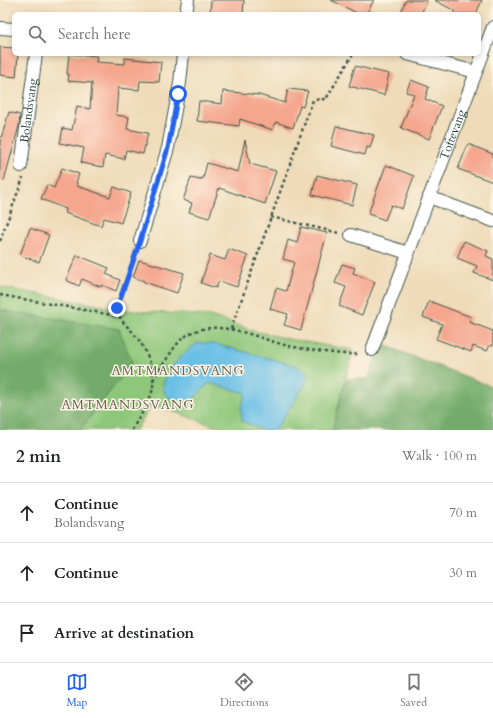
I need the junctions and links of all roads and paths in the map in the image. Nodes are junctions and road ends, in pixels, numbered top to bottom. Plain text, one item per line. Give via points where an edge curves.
1 (188, 0) edge
2 (186, 12) edge
3 (0, 28) edge
4 (12, 29) edge
5 (492, 33) edge
6 (36, 56) edge
7 (183, 56) edge
8 (352, 56) edge
9 (416, 56) edge
10 (476, 72) junction
11 (21, 166) joint
12 (429, 197) junction
13 (271, 217) junction
14 (493, 221) edge
15 (2, 231) edge
16 (351, 235) joint
17 (0, 241) edge
18 (140, 241) joint
19 (408, 253) junction
20 (0, 295) edge
21 (118, 316) junction
22 (231, 329) junction
23 (372, 350) joint
24 (154, 380) junction
25 (132, 430) edge

1 - 2 street
3 - 4 street
5 - 10 street, Toftevang
6 - 11 street, Bolandsvang
7 - 18 street via 168,148
8 - 13 path via 326,99 313,100
9 - 10 street
10 - 12 street, Toftevang
11 - 15 path via 26,170
12 - 14 street
12 - 19 street, Toftevang
13 - 16 path
13 - 22 path
15 - 17 path
16 - 19 street
18 - 21 path via 117,308
19 - 23 street, Toftevang
20 - 21 path
21 - 24 path via 144,348
22 - 23 path via 286,345 317,350 360,355
22 - 24 path via 208,328 194,331 182,339
24 - 25 path via 152,396

